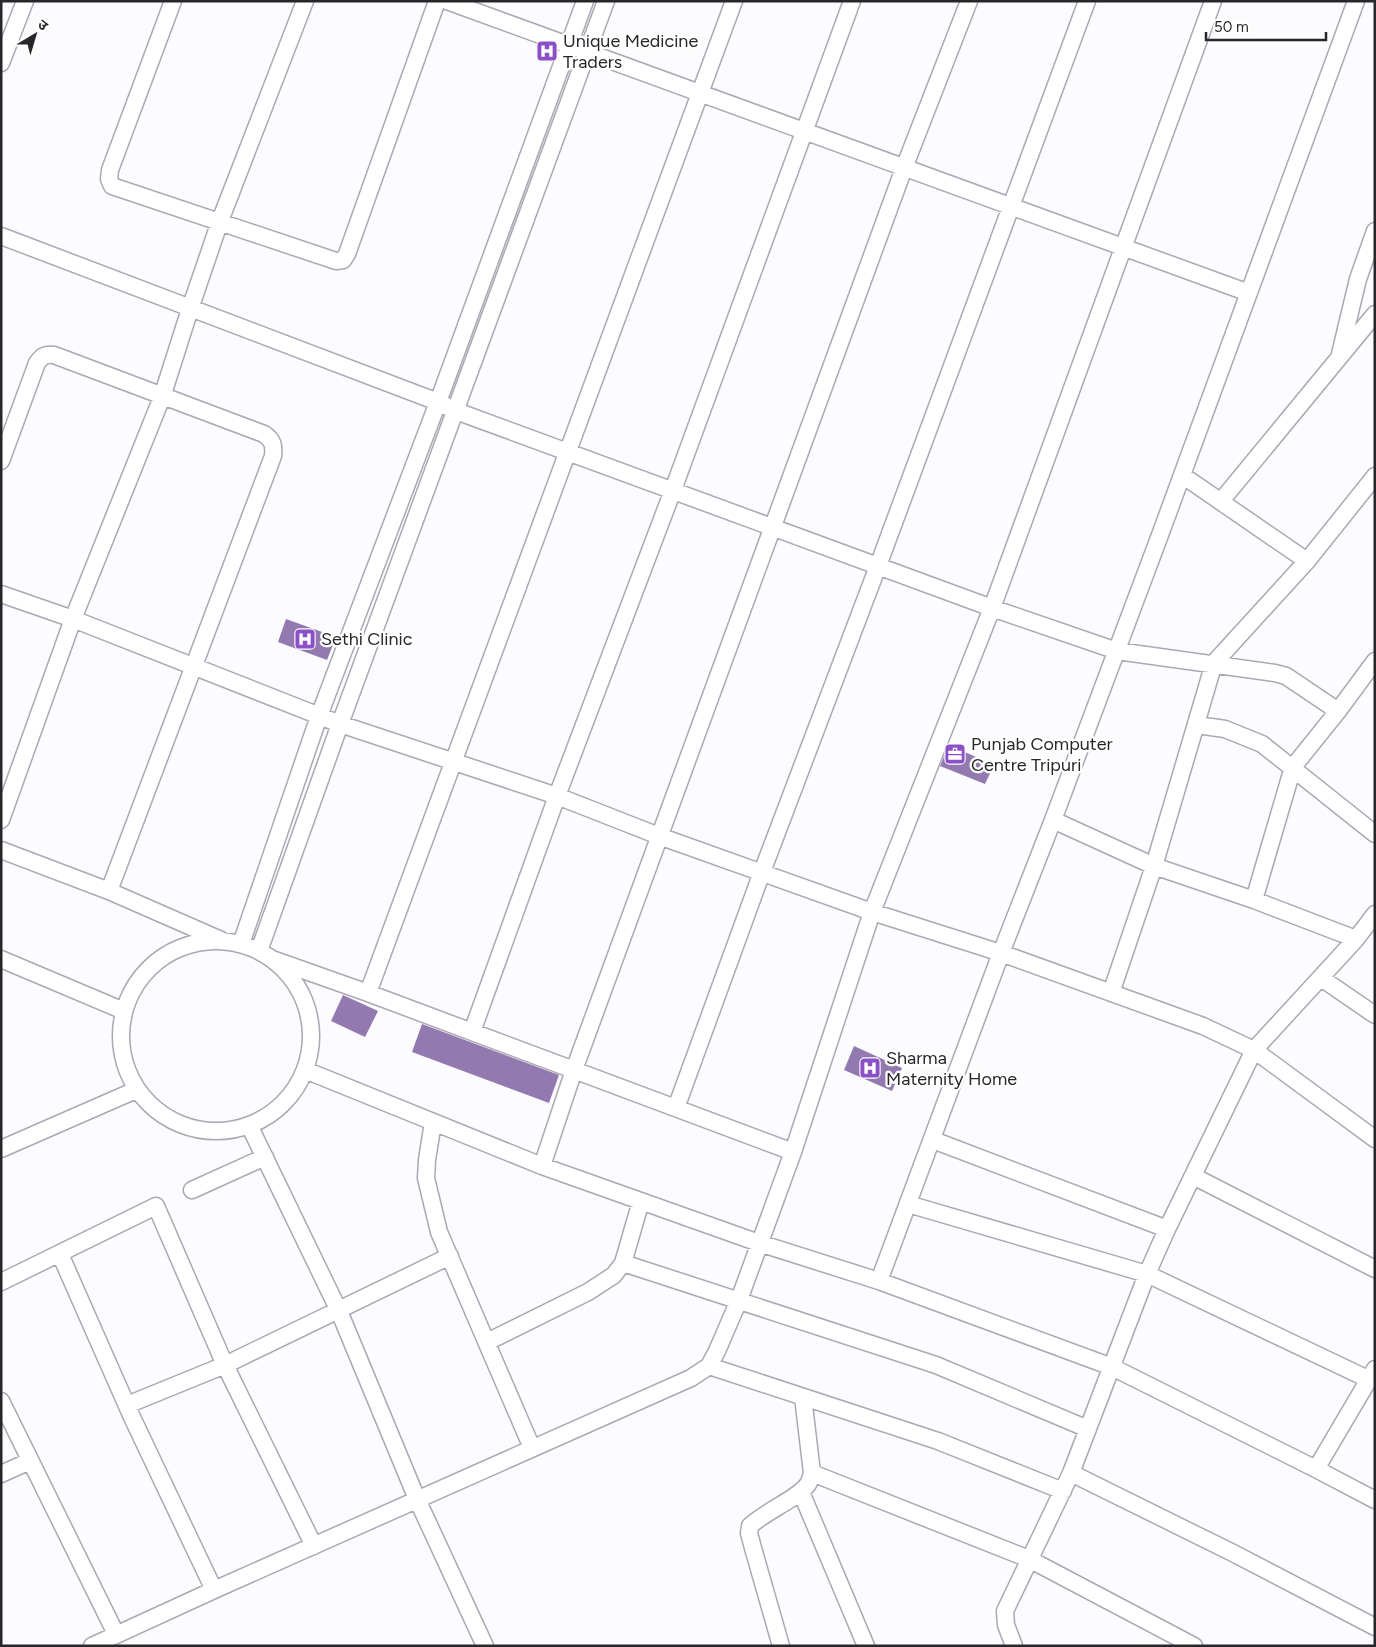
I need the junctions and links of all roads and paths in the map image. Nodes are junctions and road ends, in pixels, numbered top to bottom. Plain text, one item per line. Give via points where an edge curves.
1 (25, 1) edge
2 (173, 1) edge
3 (305, 1) edge
4 (437, 1) edge
5 (447, 1) edge
6 (585, 1) edge
7 (606, 1) edge
8 (734, 1) edge
9 (852, 1) edge
10 (969, 1) edge
11 (1087, 1) edge
12 (1214, 1) edge
13 (1356, 1) edge
14 (568, 45) junction
15 (587, 52) junction
16 (1, 63) edge
17 (699, 93) junction
18 (805, 132) junction
19 (904, 168) junction
20 (1011, 207) junction
21 (220, 221) junction
22 (1375, 231) edge
23 (1, 236) edge
24 (1123, 248) junction
25 (1249, 293) junction
26 (190, 309) junction
27 (1375, 314) edge
28 (1338, 359) junction
29 (162, 397) junction
30 (438, 402) junction
31 (456, 411) junction
32 (568, 452) junction
33 (1, 461) edge
34 (1182, 475) junction
35 (1375, 476) edge
36 (673, 490) junction
37 (1221, 501) junction
38 (774, 527) junction
39 (1307, 561) junction
40 (878, 566) junction
41 (1, 594) edge
42 (992, 608) junction
43 (73, 619) junction
44 (1116, 651) junction
45 (1375, 660) edge
46 (1214, 663) junction
47 (192, 666) junction
48 (1338, 711) junction
49 (319, 716) junction
50 (340, 724) junction
51 (1196, 725) junction
52 (455, 762) junction
53 (1293, 767) junction
54 (558, 796) junction
55 (1, 820) edge
56 (1053, 820) junction
57 (1375, 834) edge
58 (660, 836) junction
59 (1, 850) edge
60 (1154, 866) junction
61 (762, 872) junction
62 (109, 891) junction
63 (1254, 900) junction
64 (872, 912) junction
65 (1375, 914) edge
66 (1356, 939) junction
67 (223, 940) junction
68 (241, 944) junction
69 (1001, 953) junction
70 (266, 955) junction
71 (1, 959) edge
72 (1321, 978) junction
73 (368, 993) junction
74 (1111, 993) junction
75 (124, 1011) junction
76 (1375, 1015) edge
77 (472, 1032) junction
78 (1254, 1050) junction
79 (305, 1070) junction
80 (574, 1070) junction
81 (136, 1090) junction
82 (676, 1108) junction
83 (433, 1122) junction
84 (249, 1125) junction
85 (1375, 1139) edge
86 (933, 1140) junction
87 (1, 1149) edge
88 (793, 1152) junction
89 (265, 1157) junction
90 (542, 1166) junction
91 (1193, 1176) junction
92 (192, 1190) dead end
93 (641, 1201) junction
94 (908, 1204) junction
95 (1167, 1230) junction
96 (759, 1243) junction
97 (60, 1254) junction
98 (450, 1256) junction
99 (623, 1262) junction
100 (1375, 1269) edge
101 (1147, 1274) junction
102 (879, 1281) junction
103 (1, 1282) edge
104 (739, 1300) junction
105 (339, 1311) junction
106 (487, 1342) junction
107 (225, 1365) junction
108 (709, 1366) junction
109 (1112, 1367) junction
110 (1372, 1375) edge
111 (803, 1397) junction
112 (1, 1401) edge
113 (127, 1405) junction
114 (1088, 1429) junction
115 (532, 1448) junction
116 (30, 1461) junction
117 (1316, 1469) junction
118 (812, 1473) junction
119 (1071, 1473) junction
120 (1, 1474) edge
121 (1063, 1491) junction
122 (801, 1492) junction
123 (417, 1499) junction
124 (1375, 1500) edge
125 (314, 1546) junction
126 (1029, 1559) junction
127 (214, 1590) junction
128 (1375, 1627) edge
129 (116, 1634) junction
130 (92, 1646) edge
131 (485, 1646) edge
132 (781, 1646) edge
133 (866, 1646) edge
134 (1014, 1646) edge
135 (1194, 1646) edge

1 - 16 street
2 - 21 street via 109,179 112,186
3 - 21 street
4 - 21 street via 343,260 327,259
5 - 14 street
6 - 14 street
7 - 15 street
8 - 17 street
9 - 18 street
10 - 19 street
11 - 20 street
12 - 24 street
13 - 25 street
14 - 15 street
14 - 30 street
15 - 17 street
15 - 31 street
17 - 18 street
17 - 32 street
18 - 19 street
18 - 36 street
19 - 20 street
19 - 38 street
20 - 24 street
20 - 40 street
21 - 26 street
22 - 28 street via 1358,279
23 - 26 street
24 - 25 street
24 - 42 street
25 - 34 street
26 - 29 street
26 - 30 street
27 - 28 street
28 - 37 street
29 - 33 street via 47,355 38,363
29 - 43 street
29 - 47 street via 264,434 274,446
30 - 31 street
30 - 49 street
31 - 32 street
31 - 50 street
32 - 36 street
32 - 52 street
34 - 37 street
34 - 44 street
35 - 39 street
36 - 38 street
36 - 54 street
37 - 39 street
38 - 40 street
38 - 58 street
39 - 46 street
40 - 42 street
40 - 61 street
41 - 43 street
42 - 44 street
42 - 64 street
43 - 47 street
43 - 55 street
44 - 46 street
44 - 56 street
45 - 48 street
46 - 48 street via 1286,676
46 - 51 street
47 - 49 street
47 - 62 street
48 - 53 street
49 - 50 street
49 - 68 street
50 - 52 street
50 - 70 street
51 - 53 street via 1242,735 1262,744
51 - 60 street
52 - 54 street
52 - 73 street
53 - 57 street
53 - 63 street
54 - 58 street
54 - 77 street
56 - 60 street
56 - 69 street
58 - 61 street
58 - 80 street
59 - 62 street
60 - 63 street
60 - 74 street
61 - 64 street
61 - 82 street
62 - 67 street
63 - 66 street
64 - 69 street
64 - 88 street
65 - 66 street
66 - 72 street
67 - 68 street
67 - 75 street via 190,944 160,958 138,981
68 - 70 street
69 - 74 street
69 - 86 street
70 - 73 street
70 - 79 street via 284,969 300,991 310,1017 311,1044
71 - 75 street
72 - 76 street
72 - 78 street
73 - 77 street
74 - 78 street via 1203,1026
75 - 81 street via 121,1040
77 - 80 street
78 - 85 street
78 - 91 street
79 - 83 street
79 - 84 street via 292,1094 273,1113
80 - 82 street
80 - 90 street
81 - 84 street via 162,1114 189,1127 219,1130
81 - 87 street
82 - 88 street
83 - 90 street
83 - 98 street via 426,1178 439,1232
84 - 89 street
86 - 94 street
86 - 95 street
88 - 96 street
89 - 92 street
89 - 105 street
90 - 93 street
91 - 95 street
91 - 100 street
93 - 96 street
93 - 99 street
94 - 101 street
94 - 102 street
95 - 101 street
96 - 102 street
96 - 104 street
97 - 103 street
97 - 107 street via 156,1206
97 - 113 street
98 - 105 street
98 - 106 street
99 - 104 street
99 - 106 street via 614,1275 588,1292
101 - 109 street
101 - 110 street
102 - 109 street
104 - 108 street
104 - 114 street via 936,1365
105 - 107 street
105 - 123 street
106 - 115 street
107 - 113 street
107 - 125 street
108 - 111 street
108 - 115 street via 691,1378
109 - 114 street
109 - 117 street
110 - 117 street
111 - 118 street
111 - 121 street via 938,1441
112 - 116 street
113 - 127 street
114 - 119 street
115 - 123 street
116 - 120 street
116 - 129 street
117 - 124 street
118 - 122 street via 809,1484
118 - 126 street
119 - 121 street
119 - 128 street
121 - 126 street
122 - 132 street via 756,1520 749,1533
122 - 133 street
123 - 125 street
123 - 131 street
125 - 127 street
126 - 134 street via 1005,1611 1006,1625
126 - 135 street
127 - 129 street
129 - 130 street

